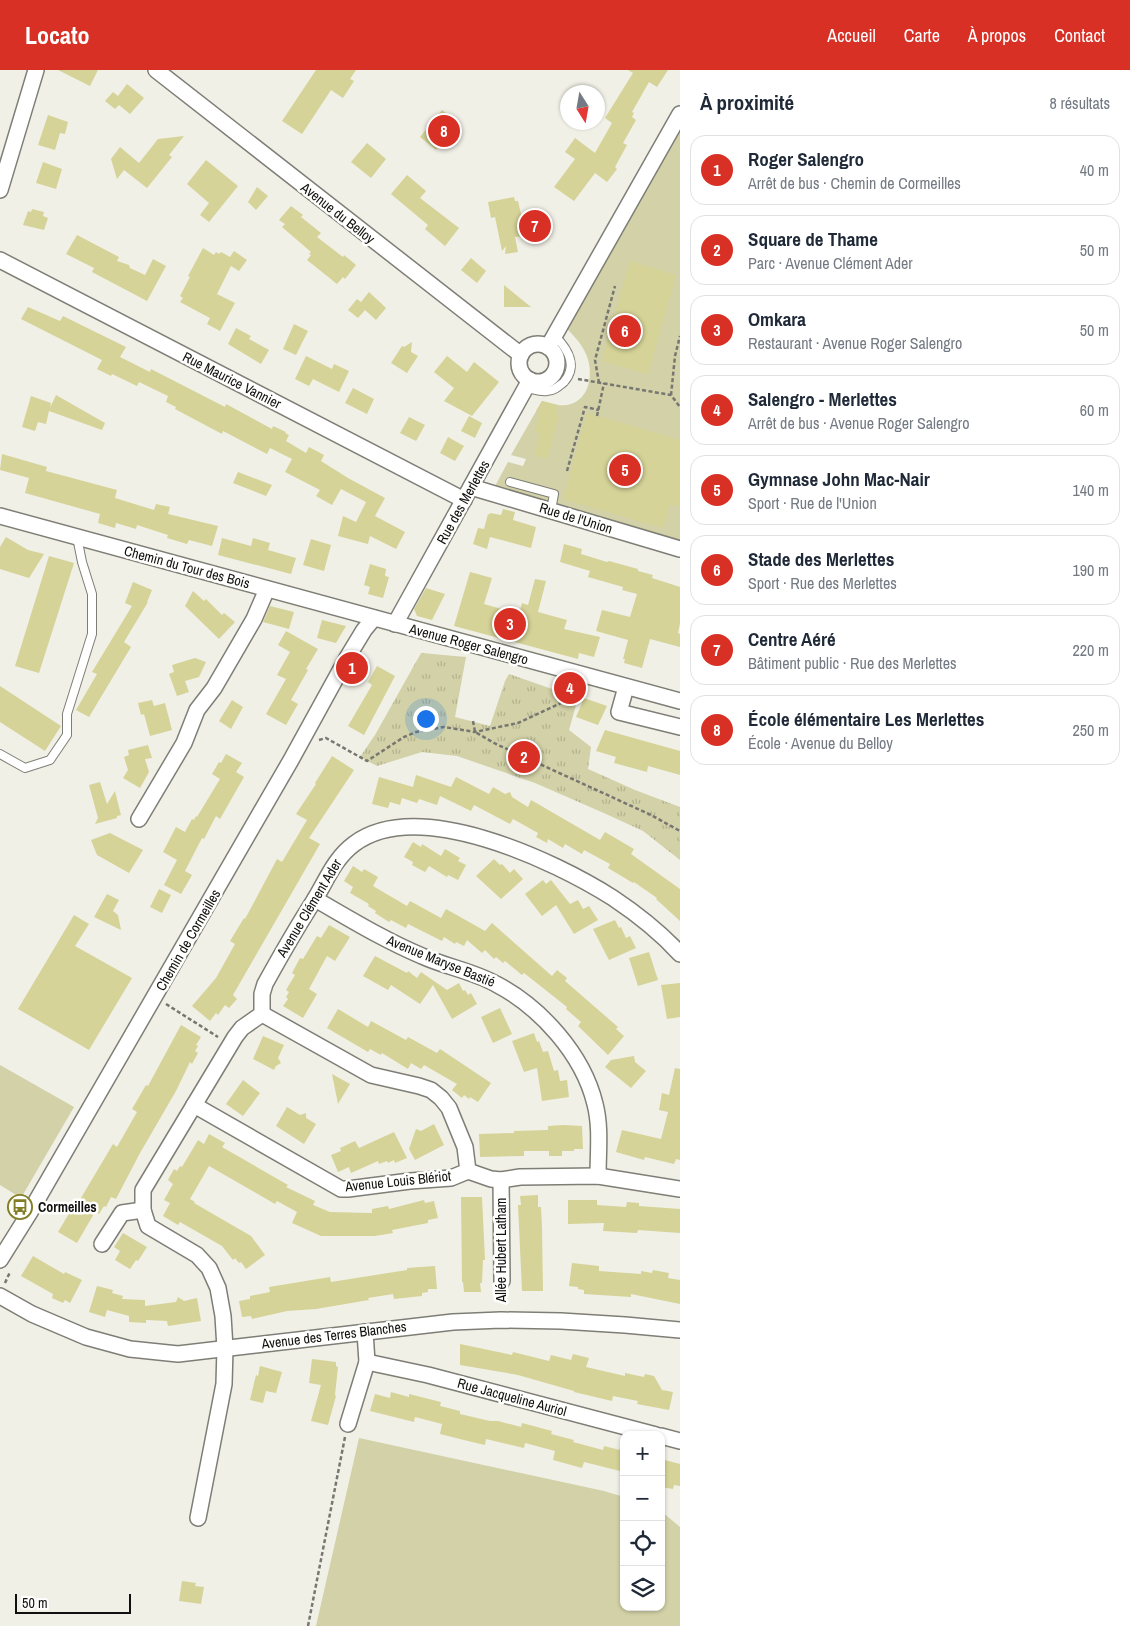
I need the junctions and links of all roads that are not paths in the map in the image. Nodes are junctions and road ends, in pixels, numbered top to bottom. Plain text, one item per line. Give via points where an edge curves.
1 (36, 70) edge
2 (156, 70) edge
3 (680, 114) edge
4 (0, 190) edge
5 (0, 260) edge
6 (551, 341) junction
7 (521, 355) junction
8 (528, 384) junction
9 (510, 482) dead end
10 (468, 493) junction
11 (551, 510) junction
12 (0, 516) edge
13 (77, 537) junction
14 (680, 549) edge
15 (267, 589) junction
16 (374, 618) junction
17 (395, 624) junction
18 (626, 687) junction
19 (680, 701) edge
20 (680, 727) edge
21 (0, 754) edge
22 (139, 819) dead end
23 (315, 899) junction
24 (680, 954) edge
25 (262, 1014) junction
26 (194, 1105) junction
27 (468, 1171) junction
28 (598, 1176) junction
29 (501, 1180) junction
30 (680, 1189) edge
31 (143, 1210) junction
32 (102, 1244) dead end
33 (0, 1260) edge
34 (502, 1281) dead end
35 (0, 1296) edge
36 (680, 1330) edge
37 (365, 1332) junction
38 (225, 1348) junction
39 (367, 1362) junction
40 (348, 1424) road end
41 (641, 1431) edge
42 (665, 1437) edge
43 (680, 1441) edge
44 (198, 1518) dead end

1 - 4 street
2 - 7 street, Avenue du Belloy
3 - 6 street
5 - 10 street, Rue Maurice Vannier
6 - 7 street via 533,345
6 - 8 street via 557,361 554,373 544,381
6 - 8 lane via 562,343 569,354 571,367 568,376 552,391 545,392
7 - 8 street via 520,370
8 - 10 street, Rue des Merlettes
9 - 11 lane via 554,494
10 - 11 street, Rue de l'Union
10 - 17 street, Rue des Merlettes
11 - 14 street, Rue de l'Union
12 - 13 street, Chemin du Tour des Bois
13 - 15 street, Chemin du Tour des Bois
13 - 21 lane via 92,594 92,634 68,714 67,735 50,760 35,766 25,768
15 - 16 street, Chemin du Tour des Bois
15 - 22 street via 254,619 214,688 197,710 184,743
16 - 17 street, Avenue Roger Salengro
16 - 33 street, Chemin de Cormeilles via 347,658
17 - 18 street, Avenue Roger Salengro
18 - 19 street, Avenue Roger Salengro
18 - 20 street via 619,712
23 - 24 street, Avenue Clément Ader via 342,854 356,842 392,828 453,830 520,851 586,882 642,920
23 - 25 street, Avenue Clément Ader via 265,984
23 - 28 street, Avenue Maryse Bastié via 399,946 496,983 542,1017 559,1034 587,1080 597,1121
25 - 26 street via 242,1028
25 - 27 street via 371,1076 431,1090 449,1108 465,1147
26 - 27 street, Avenue Louis Blériot via 341,1189 451,1178
26 - 31 street via 144,1190
27 - 29 street, Avenue Louis Blériot
28 - 29 street, Avenue Louis Blériot via 520,1176
28 - 30 street, Avenue Louis Blériot
29 - 34 street, Allée Hubert Latham
31 - 32 street via 122,1213
31 - 38 street via 148,1226 196,1255 209,1268 218,1288
35 - 38 street, Avenue des Terres Blanches via 86,1337 130,1349 178,1354
36 - 37 street, Avenue des Terres Blanches via 501,1320
37 - 38 street, Avenue des Terres Blanches
37 - 39 street
38 - 44 street via 224,1384
39 - 40 street
39 - 41 street, Rue Jacqueline Auriol via 428,1374
42 - 43 street

